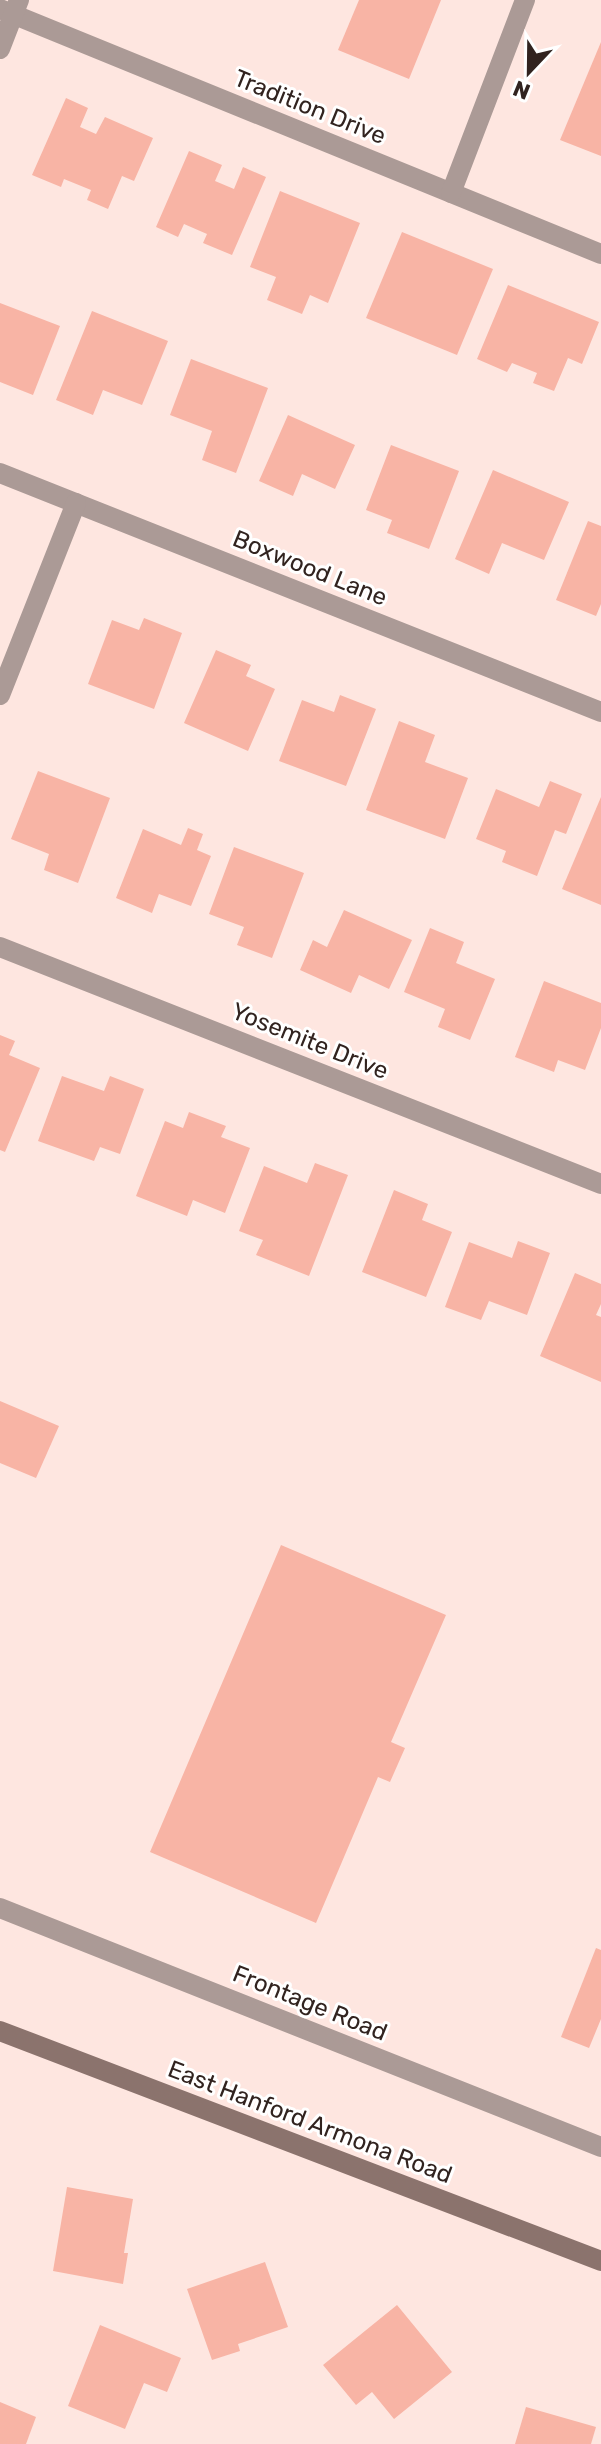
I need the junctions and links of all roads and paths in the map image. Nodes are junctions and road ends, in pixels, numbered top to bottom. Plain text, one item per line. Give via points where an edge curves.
1 (525, 0) edge
2 (11, 8) edge
3 (0, 49) edge
4 (451, 193) junction
5 (601, 254) edge
6 (0, 473) edge
7 (76, 503) junction
8 (0, 695) edge
9 (601, 712) edge
10 (0, 947) edge
11 (601, 1184) edge
12 (0, 1908) edge
13 (0, 2031) edge
14 (601, 2147) edge
15 (601, 2261) edge

1 - 4 street
2 - 3 street
2 - 4 street, Tradition Drive
4 - 5 street, Tradition Drive
6 - 7 street, Boxwood Lane
7 - 8 street
7 - 9 street, Boxwood Lane
10 - 11 street, Yosemite Drive
12 - 14 street, Frontage Road
13 - 15 main road, East Hanford Armona Road

